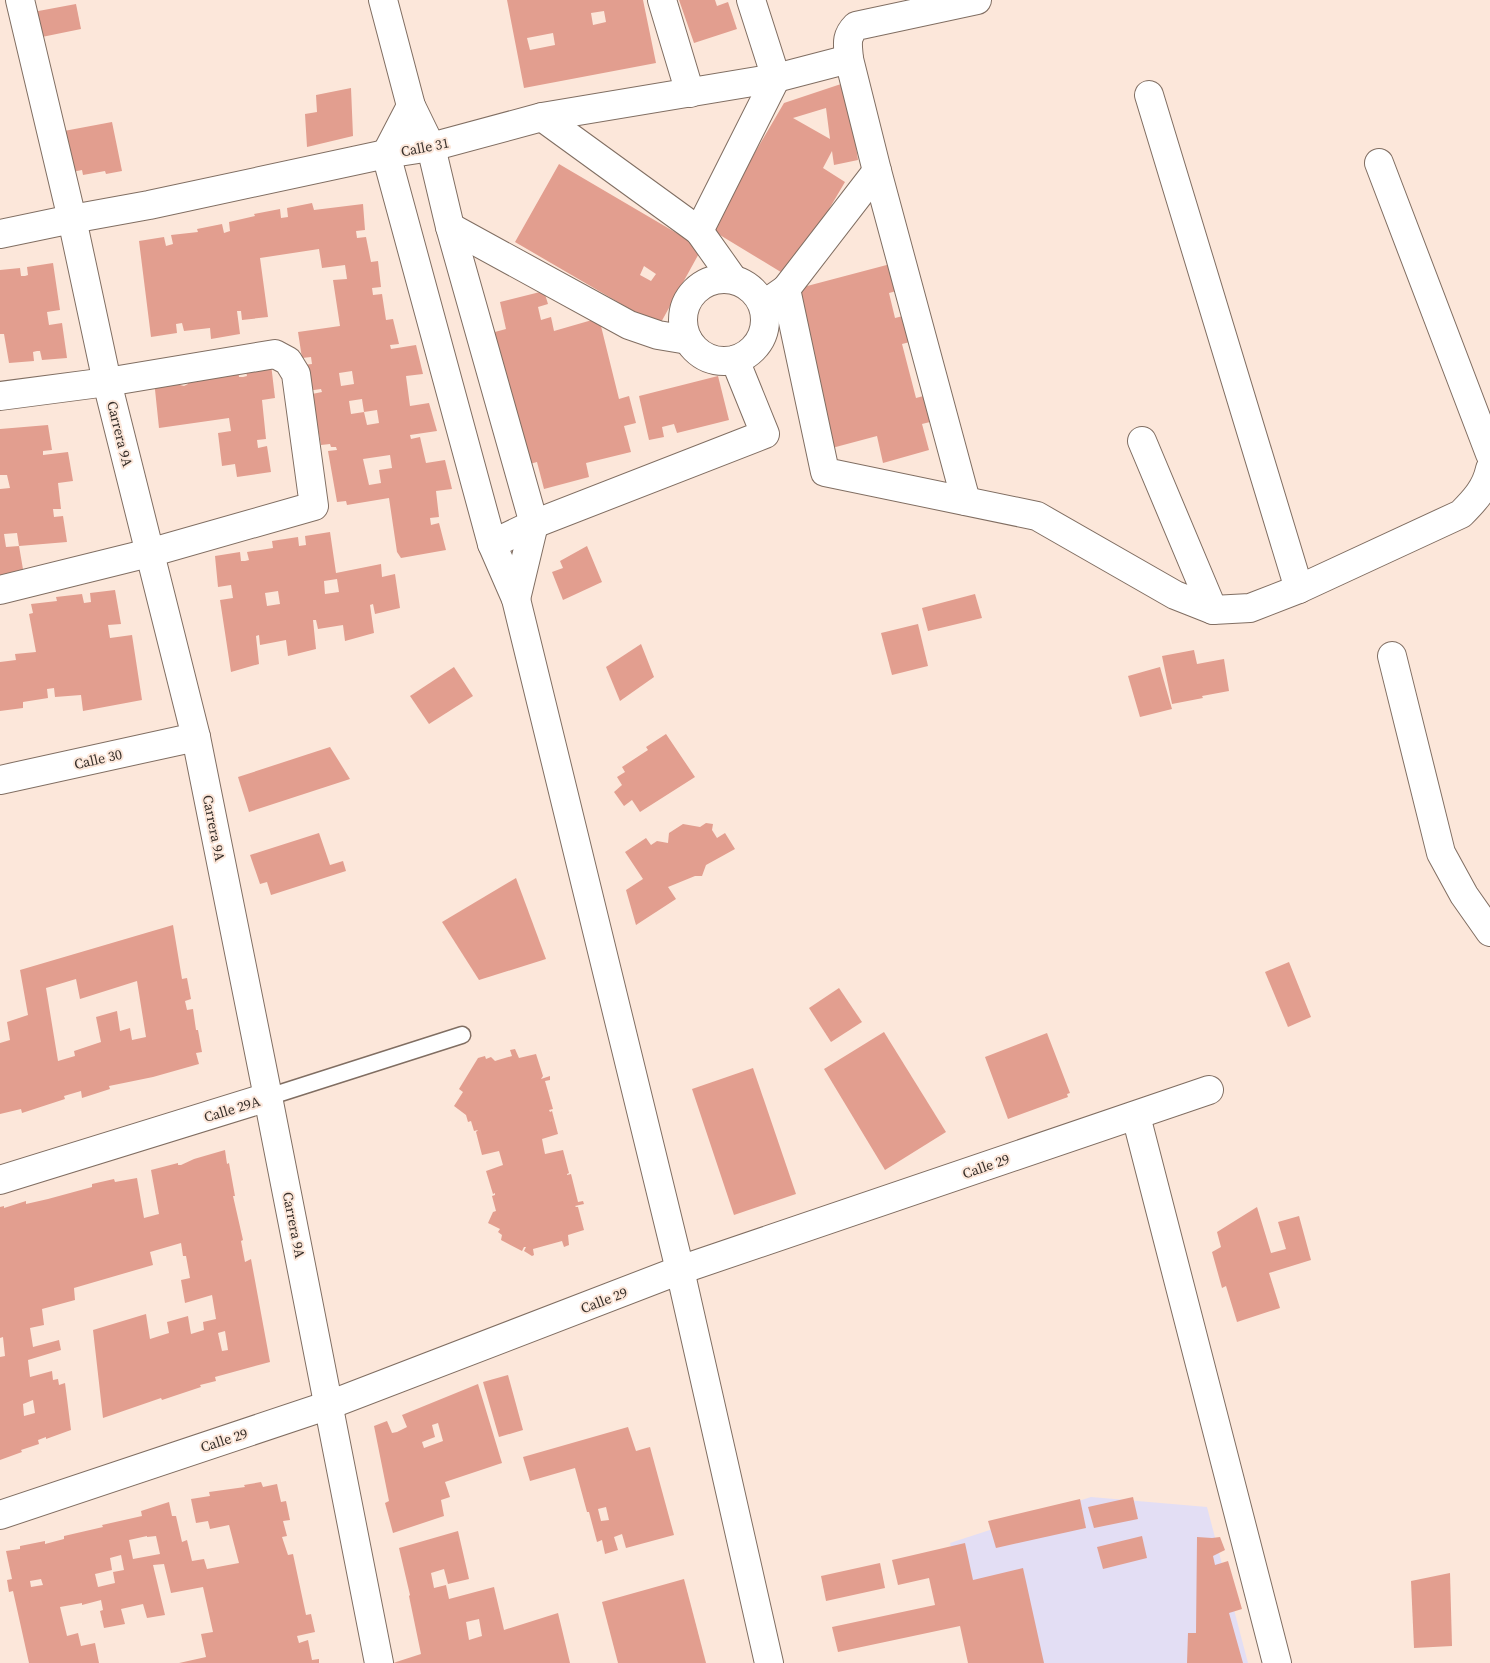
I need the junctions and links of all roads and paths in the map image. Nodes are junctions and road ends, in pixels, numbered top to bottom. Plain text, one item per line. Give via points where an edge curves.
1 (20, 0) edge
2 (383, 0) edge
3 (662, 0) edge
4 (751, 0) edge
5 (977, 0) edge
6 (849, 59) junction
7 (776, 78) junction
8 (690, 93) junction
9 (1149, 94) dead end
10 (411, 106) junction
11 (542, 117) junction
12 (431, 147) junction
13 (386, 154) junction
14 (1380, 163) dead end
15 (877, 171) junction
16 (72, 219) junction
17 (450, 227) junction
18 (699, 231) junction
19 (0, 234) edge
20 (733, 279) junction
21 (786, 289) junction
22 (763, 305) junction
23 (688, 340) junction
24 (734, 360) junction
25 (107, 382) junction
26 (0, 396) edge
27 (1142, 441) dead end
28 (1490, 454) edge
29 (1490, 469) edge
30 (966, 500) junction
31 (534, 524) junction
32 (492, 544) junction
33 (149, 553) junction
34 (1298, 589) junction
35 (0, 590) edge
36 (516, 599) junction
37 (1213, 610) junction
38 (1392, 656) dead end
39 (196, 737) junction
40 (0, 780) edge
41 (1490, 932) edge
42 (462, 1035) dead end
43 (1210, 1090) dead end
44 (268, 1097) junction
45 (1136, 1116) junction
46 (0, 1180) edge
47 (680, 1270) junction
48 (329, 1405) junction
49 (0, 1515) edge
50 (378, 1663) edge
51 (769, 1663) edge
52 (1277, 1663) edge

1 - 16 street, Carrera 9A
2 - 10 street
3 - 8 street
4 - 7 street
5 - 6 street via 856,26 847,42
6 - 7 street, Calle 31
6 - 15 street
7 - 8 street, Calle 31
7 - 18 street
8 - 11 street, Calle 31
9 - 34 street
10 - 12 street
10 - 13 street
11 - 12 street, Calle 31
11 - 18 street
12 - 13 street, Calle 31
12 - 17 street
13 - 16 street, Calle 31
13 - 32 street
14 - 28 street
15 - 21 street
15 - 30 street
16 - 19 street, Calle 31
16 - 25 street, Carrera 9A
17 - 23 street via 629,325 658,335
17 - 31 street
18 - 20 street
20 - 22 street via 757,293
20 - 23 street via 720,278 695,289 682,314
21 - 22 street
21 - 30 street via 825,472
22 - 24 street via 764,333 747,354
23 - 24 street via 707,358
24 - 31 street via 765,434
25 - 26 street
25 - 33 street, Carrera 9A
25 - 33 street via 276,354 288,361 296,374 314,506
27 - 37 street
29 - 34 street via 1478,496 1461,514
30 - 37 street via 1037,516 1174,595
31 - 32 street
31 - 36 street
32 - 36 street
33 - 35 street
33 - 39 street, Carrera 9A
34 - 37 street via 1250,608
36 - 47 street
38 - 41 street via 1441,853 1464,895
39 - 40 street, Calle 30
39 - 44 street, Carrera 9A
42 - 44 lane, Calle 29A
43 - 45 street, Calle 29
44 - 46 street, Calle 29A
44 - 48 street, Carrera 9A
45 - 47 street, Calle 29
45 - 52 street
47 - 48 street, Calle 29
47 - 51 street
48 - 49 street, Calle 29
48 - 50 street, Carrera 9A

